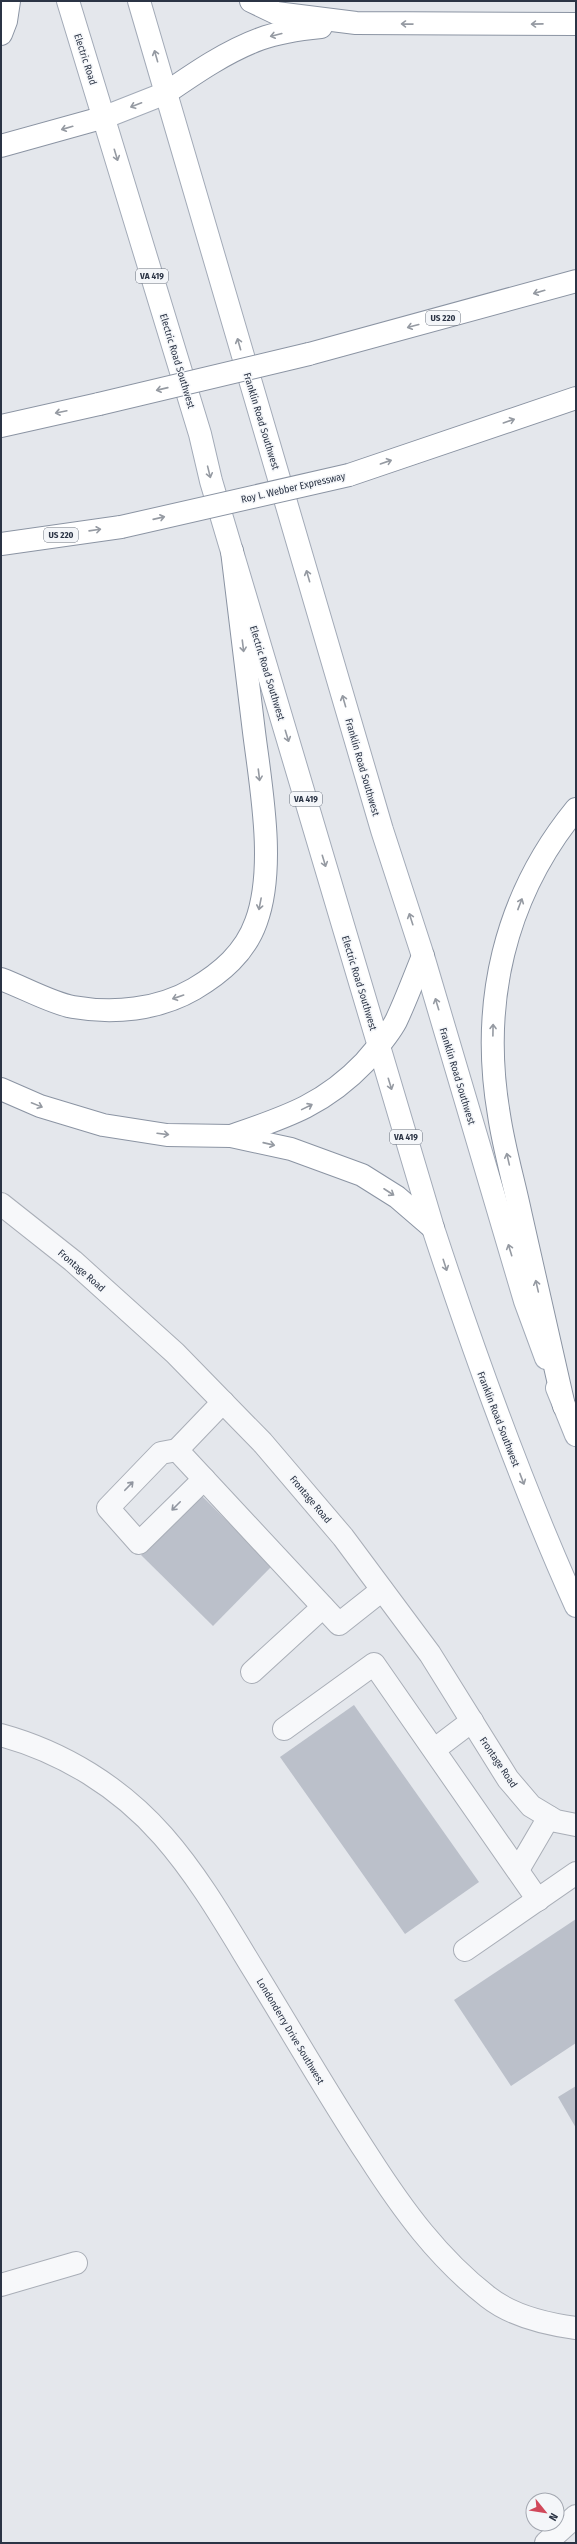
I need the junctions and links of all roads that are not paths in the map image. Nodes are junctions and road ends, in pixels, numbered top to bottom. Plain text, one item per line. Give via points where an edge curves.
1 (9, 1) edge
2 (68, 1) edge
3 (140, 1) edge
4 (251, 1) edge
5 (356, 23) junction
6 (576, 24) edge
7 (1, 34) edge
8 (166, 93) junction
9 (105, 117) junction
10 (1, 146) edge
11 (576, 281) edge
12 (576, 398) edge
13 (1, 426) edge
14 (1, 544) edge
15 (232, 551) junction
16 (576, 809) edge
17 (423, 956) junction
18 (1, 978) edge
19 (379, 1046) junction
20 (1, 1089) edge
21 (231, 1136) junction
22 (1, 1204) edge
23 (433, 1228) junction
24 (223, 1402) junction
25 (564, 1406) junction
26 (576, 1435) edge
27 (177, 1450) junction
28 (204, 1479) junction
29 (382, 1590) junction
30 (576, 1606) edge
31 (323, 1607) junction
32 (252, 1672) dead end
33 (472, 1721) junction
34 (284, 1730) dead end
35 (1, 1735) edge
36 (435, 1749) junction
37 (549, 1817) junction
38 (576, 1825) edge
39 (518, 1870) junction
40 (576, 1873) edge
41 (538, 1900) junction
42 (466, 1950) dead end
43 (76, 2263) dead end
44 (1, 2285) edge
45 (576, 2328) edge
46 (576, 2516) edge
47 (546, 2543) edge

1 - 7 main road
2 - 9 main road, Electric Road / VA 419
8 -> 3 main road
4 - 5 main road via 276,13
6 -> 5 main road
5 -> 8 main road via 297,29 260,39 198,72
8 -> 9 main road
17 -> 8 main road, Franklin Road Southwest via 382,830
9 -> 10 main road
9 -> 15 main road, Electric Road Southwest / VA 419 via 200,434
11 -> 13 main road, US 220, bridge via 309,354
14 -> 12 main road, Roy L. Webber Expressway / US 220, bridge via 121,527 349,475
15 -> 18 main road via 265,827 265,877 256,922 241,951 219,975 186,994 151,1006 117,1012 72,1007
15 -> 19 main road, Electric Road Southwest / VA 419
25 -> 16 main road via 498,1115 492,1056 493,1002 502,952 527,886 557,833
17 - 19 main road via 395,1021
25 -> 17 main road, Franklin Road Southwest via 525,1301
21 -> 19 main road via 289,1116 320,1101 347,1081
19 -> 23 main road, Electric Road Southwest / VA 419
20 -> 21 main road via 40,1106 103,1126 167,1135
21 -> 23 main road via 291,1149 362,1175 397,1197
22 - 24 street, Frontage Road via 73,1261 175,1353
23 -> 30 main road, Franklin Road Southwest via 470,1340 537,1519
24 - 27 street
24 - 29 street, Frontage Road via 262,1442 343,1537
25 - 26 main road, Franklin Road Southwest
27 - 28 street
28 -> 27 street via 139,1543 108,1508 161,1453
28 - 31 street
29 - 31 street via 339,1624
29 - 33 street, Frontage Road via 430,1654
31 - 32 street
33 - 36 street
33 - 37 street, Frontage Road via 508,1779 531,1806
34 - 36 street via 374,1664
35 - 45 street, Londonderry Drive Southwest via 33,1744 79,1767 126,1801 166,1840 200,1881 378,2172 411,2220 442,2256 495,2301 520,2314 554,2325
36 - 39 street
37 - 38 street, Frontage Road
37 - 39 street
39 - 41 street
40 - 41 street
41 - 42 street
43 - 44 street
46 - 47 street

